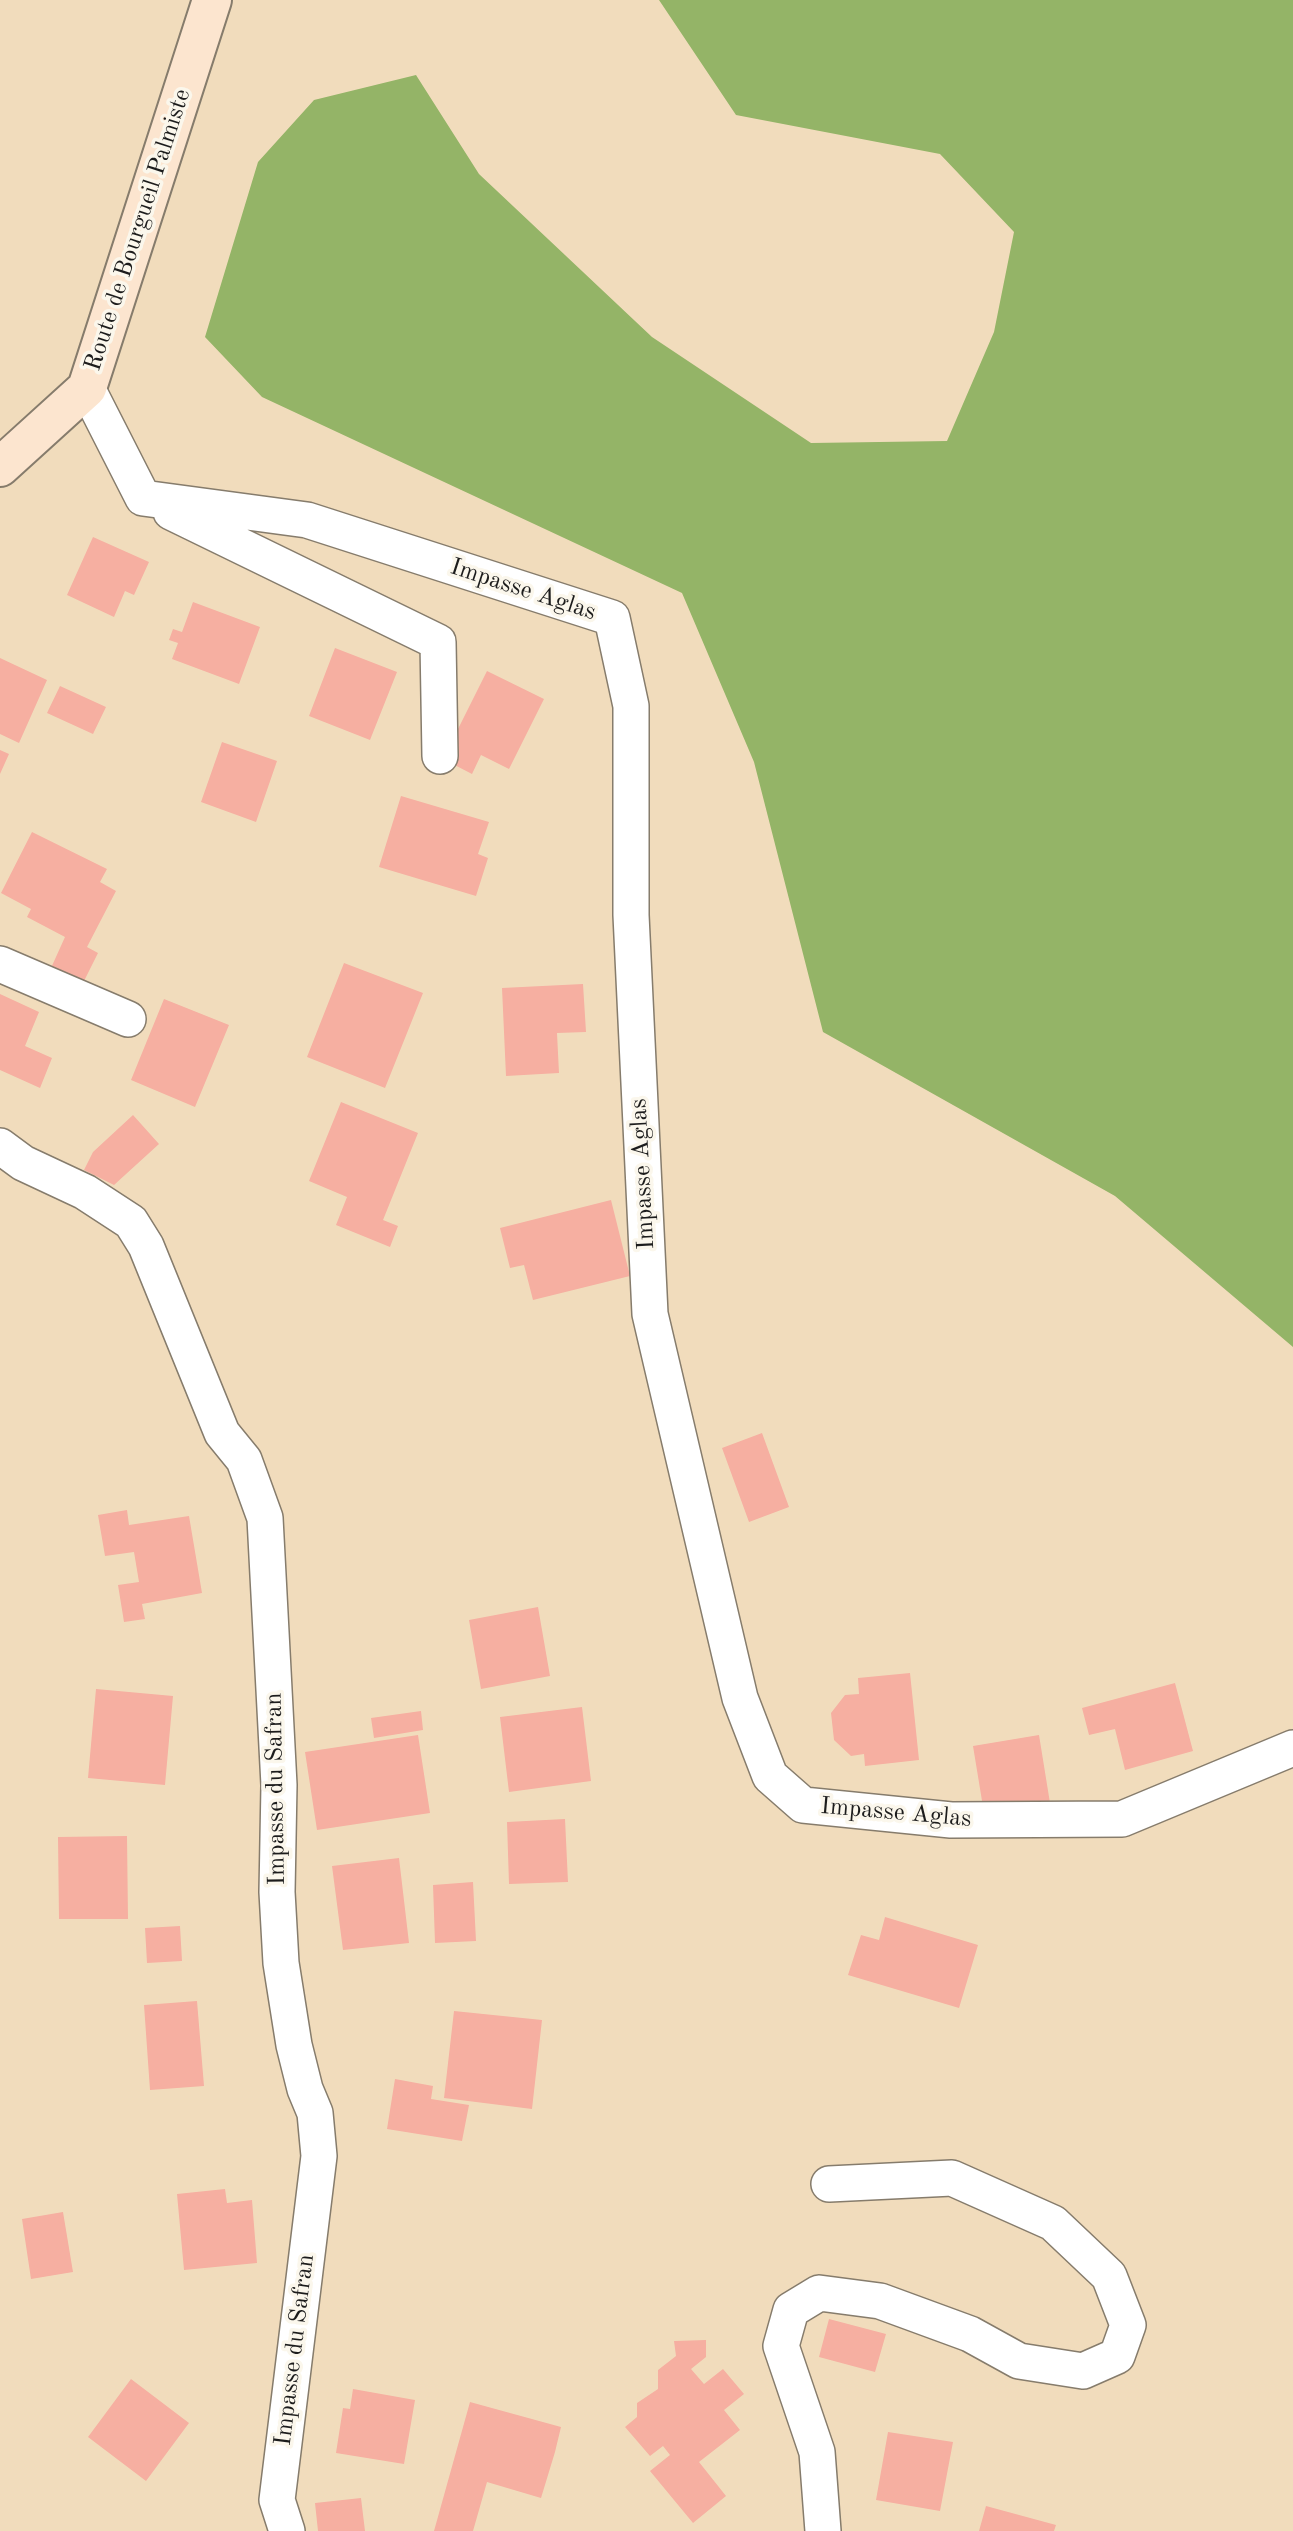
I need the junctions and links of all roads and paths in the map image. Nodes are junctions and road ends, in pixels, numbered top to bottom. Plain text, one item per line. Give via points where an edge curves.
1 (212, 0) edge
2 (87, 388) junction
3 (0, 467) edge
4 (143, 498) junction
5 (440, 755) dead end
6 (0, 964) edge
7 (128, 1019) dead end
8 (0, 1146) edge
9 (1293, 1748) edge
10 (829, 2184) dead end
11 (287, 2531) edge
12 (823, 2531) edge

1 - 2 street, Route de Bourgueil Palmiste
2 - 3 street, Route de Bourgueil Palmiste
2 - 4 street
4 - 5 street via 438,642
4 - 9 street, Impasse Aglas via 307,520 612,618 631,706 631,915 650,1314 740,1698 769,1776 803,1805 951,1820 1122,1819
6 - 7 street
8 - 11 street, Impasse du Safran via 131,1222 171,1303 222,1433 243,1460 265,1518 279,1785 281,1963 294,2045 315,2113 319,2156 277,2500
10 - 12 street via 953,2178 1053,2223 1109,2276 1128,2326 1117,2356 1083,2371 1018,2361 970,2334 880,2301 819,2293 791,2310 781,2346 817,2452

